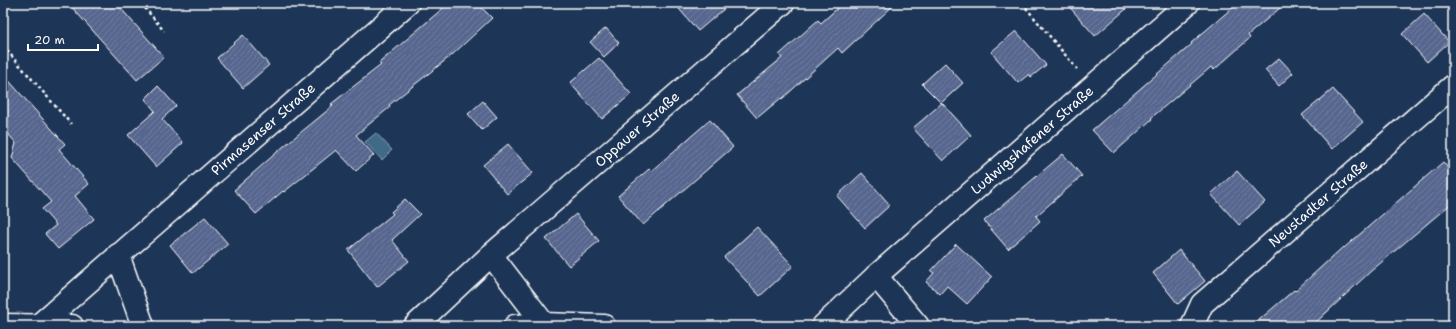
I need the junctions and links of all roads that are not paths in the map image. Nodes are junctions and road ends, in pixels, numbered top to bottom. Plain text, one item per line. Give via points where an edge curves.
1 (408, 3) edge
2 (783, 3) edge
3 (1188, 3) edge
4 (1453, 86) edge
5 (491, 255) junction
6 (118, 256) junction
7 (876, 276) junction
8 (544, 324) junction
9 (3, 325) edge
10 (39, 325) edge
11 (72, 326) edge
12 (143, 326) edge
13 (415, 326) edge
14 (515, 326) edge
15 (604, 326) edge
16 (823, 326) edge
17 (918, 326) edge
18 (1192, 326) edge

1 - 6 street, Pirmasenser Straße
2 - 5 street, Oppauer Straße
3 - 7 street, Ludwigshafener Straße
4 - 18 street, Neustadter Straße via 1202,304
5 - 8 street
5 - 13 street, Oppauer Straße
6 - 10 street, Pirmasenser Straße
6 - 12 street
7 - 16 street, Ludwigshafener Straße
7 - 17 street
8 - 14 street
8 - 15 street
9 - 10 street
10 - 11 street

